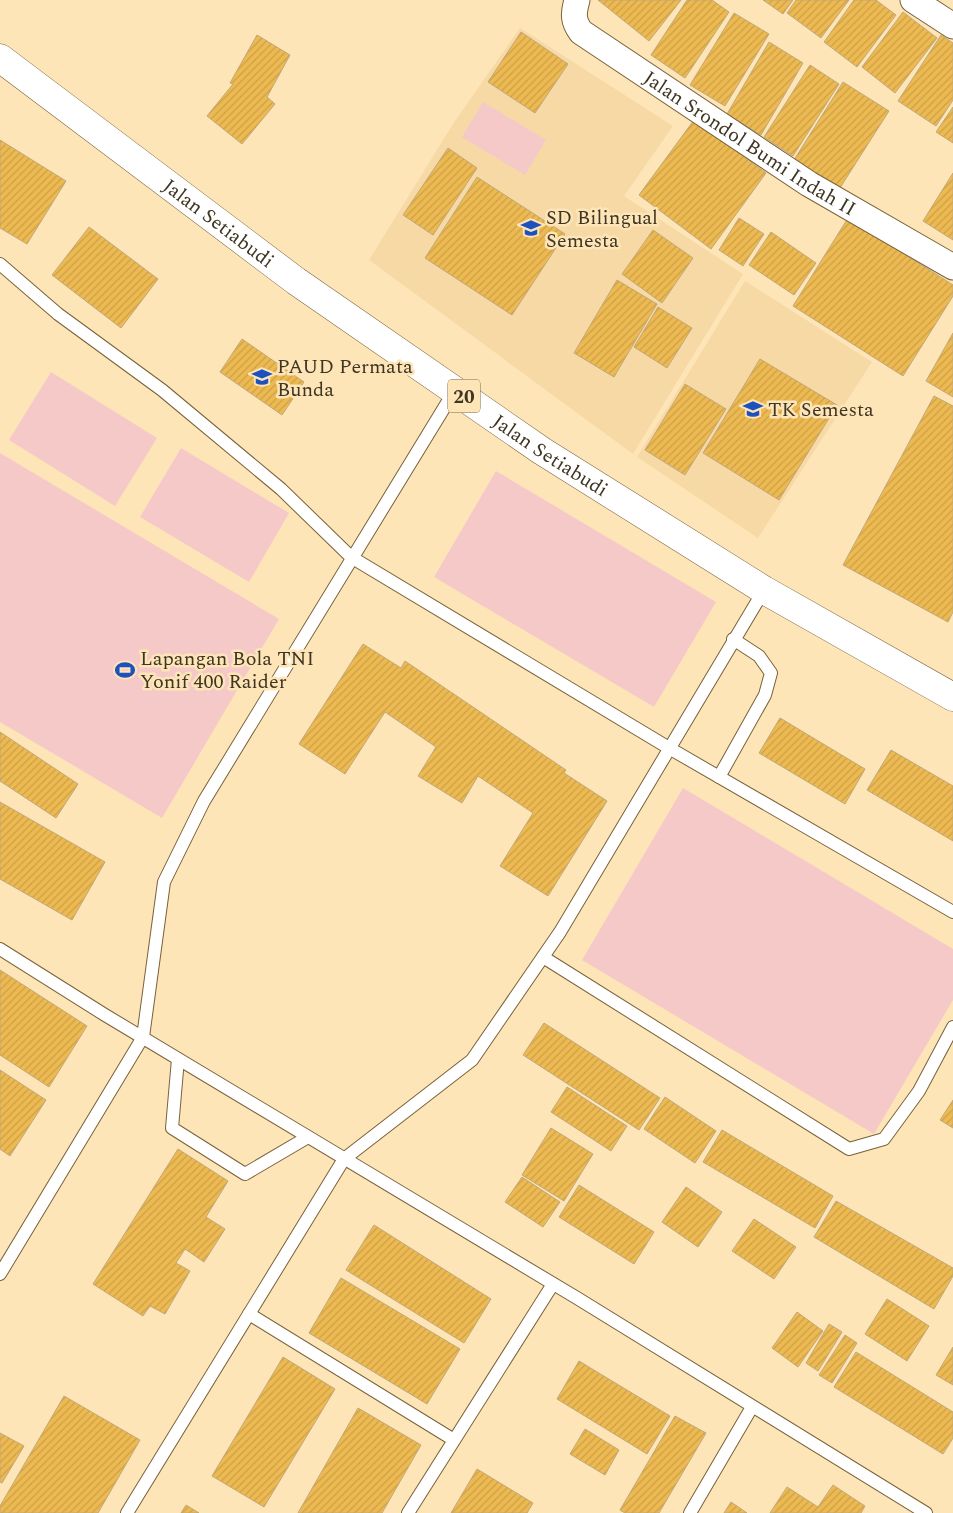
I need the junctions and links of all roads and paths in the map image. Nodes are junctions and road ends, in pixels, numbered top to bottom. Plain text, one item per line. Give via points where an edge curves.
1 (577, 0) edge
2 (913, 0) edge
3 (953, 26) edge
4 (0, 58) edge
5 (0, 264) edge
6 (953, 268) edge
7 (454, 390) junction
8 (351, 557) junction
9 (764, 590) junction
10 (733, 639) junction
11 (953, 697) edge
12 (669, 748) junction
13 (719, 777) junction
14 (953, 912) edge
15 (0, 949) edge
16 (543, 957) junction
17 (953, 1027) edge
18 (143, 1038) junction
19 (178, 1059) junction
20 (308, 1137) junction
21 (344, 1159) junction
22 (0, 1274) edge
23 (553, 1284) junction
24 (249, 1314) junction
25 (752, 1407) junction
26 (454, 1440) junction
27 (127, 1513) edge
28 (408, 1513) edge
29 (690, 1513) edge
30 (926, 1513) edge

1 - 6 street, Jalan Srondol Bumi Indah II via 573,14 581,32 810,184
2 - 3 street
4 - 7 highway, Jalan Setiabudi / 20 via 296,281
5 - 8 lane via 58,314 162,390 274,482
7 - 8 lane
7 - 9 highway, Jalan Setiabudi / 20 via 542,451
8 - 12 lane
8 - 18 lane via 204,801 164,882
9 - 10 lane
9 - 11 highway, Jalan Setiabudi / 20
10 - 12 lane
10 - 13 lane via 759,656 771,673 765,695
12 - 13 lane
12 - 16 lane
13 - 14 lane
15 - 18 lane
16 - 17 lane via 849,1149 884,1139 919,1091
16 - 21 lane via 472,1060
18 - 19 lane
18 - 22 lane
19 - 20 lane
19 - 20 lane via 172,1128 245,1174
20 - 21 lane
21 - 23 lane
21 - 24 lane
23 - 25 lane
23 - 26 lane
24 - 26 lane
24 - 27 lane
25 - 29 lane
25 - 30 lane
26 - 28 lane

